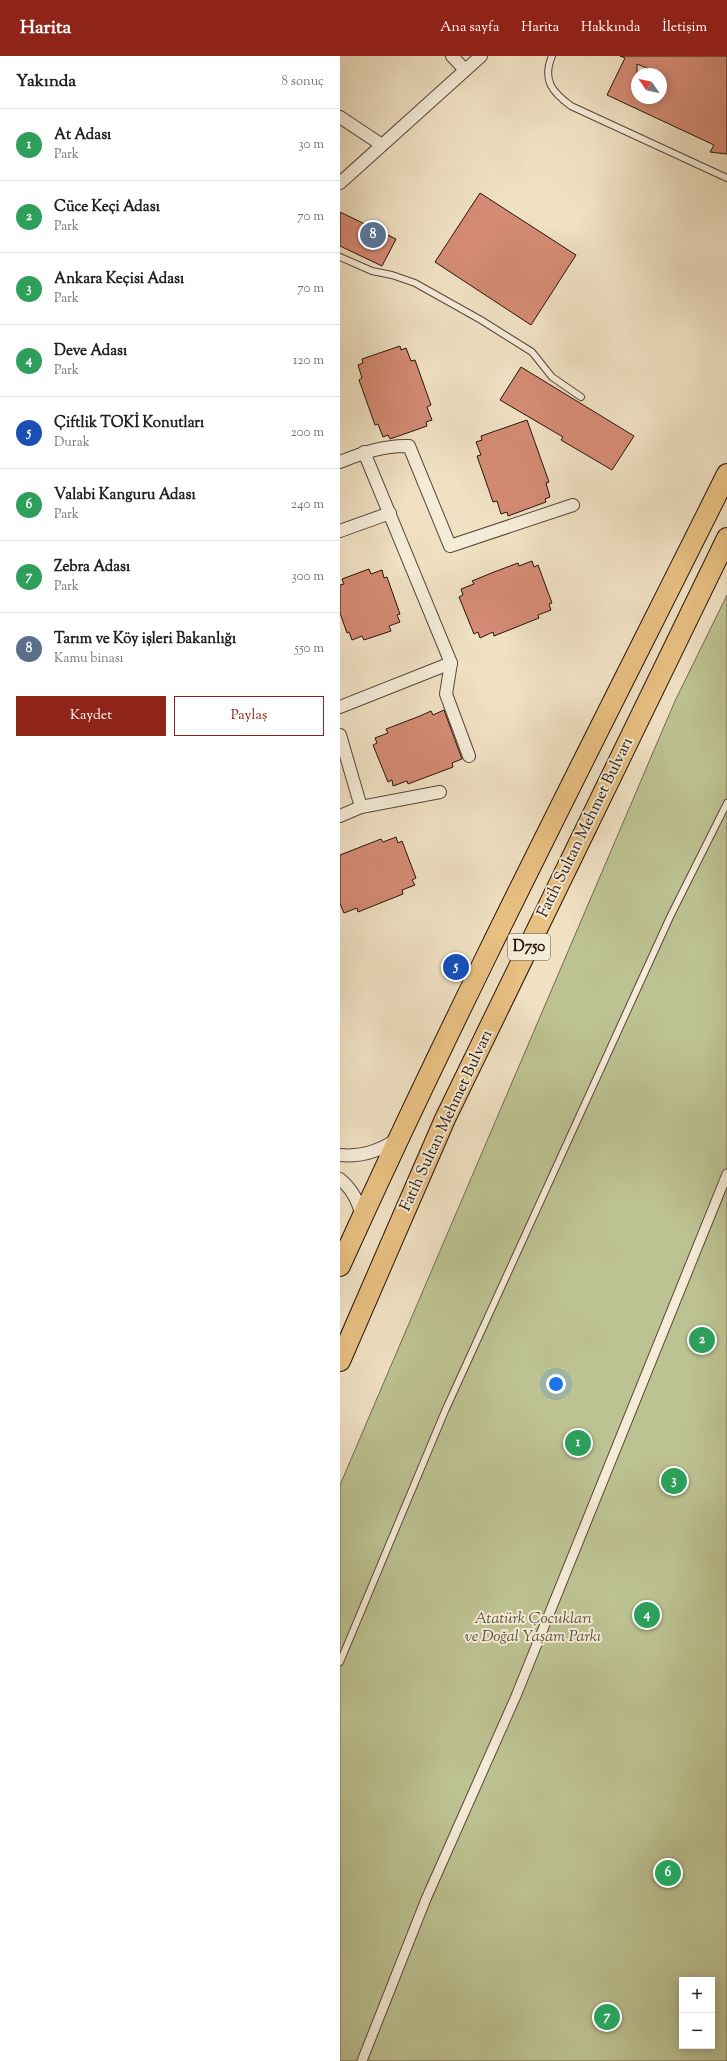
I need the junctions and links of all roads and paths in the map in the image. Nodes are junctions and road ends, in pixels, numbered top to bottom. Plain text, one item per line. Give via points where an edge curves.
1 (452, 56) edge
2 (481, 56) edge
3 (552, 56) edge
4 (466, 70) junction
5 (340, 117) edge
6 (382, 145) junction
7 (727, 178) edge
8 (340, 182) edge
9 (340, 257) edge
10 (581, 397) dead end
11 (364, 452) junction
12 (340, 462) edge
13 (727, 474) edge
14 (573, 505) dead end
15 (390, 513) junction
16 (340, 531) edge
17 (727, 538) edge
18 (451, 663) junction
19 (340, 707) edge
20 (340, 735) edge
21 (469, 756) dead end
22 (440, 792) dead end
23 (727, 803) edge
24 (362, 807) junction
25 (340, 816) edge
26 (398, 1139) junction
27 (340, 1155) edge
28 (727, 1174) edge
29 (340, 1179) edge
30 (362, 1217) junction
31 (340, 1266) edge
32 (340, 1361) edge
33 (340, 1662) edge
34 (362, 2061) edge

1 - 4 street
2 - 4 street
3 - 7 lane via 548,64 548,79 557,96 571,106
4 - 6 street
5 - 6 street
6 - 8 street
9 - 10 lane via 372,271 415,283 482,320 532,352 552,377
11 - 12 street
11 - 14 street via 409,446 450,546
11 - 15 street
13 - 26 highway, Fatih Sultan Mehmet Bulvarı / D750 via 480,968
15 - 16 street
15 - 18 street
17 - 32 highway, Fatih Sultan Mehmet Bulvarı / D750 via 445,1119
18 - 19 street
18 - 21 street via 446,694
20 - 24 street
22 - 24 street
23 - 33 lane via 670,917 445,1411
24 - 25 street
26 - 27 street via 375,1151 351,1156
26 - 30 highway, Fatih Sultan Mehmet Bulvarı / D750
28 - 34 street via 516,1696 426,1899
29 - 30 street via 356,1197
30 - 31 highway, Fatih Sultan Mehmet Bulvarı / D750

